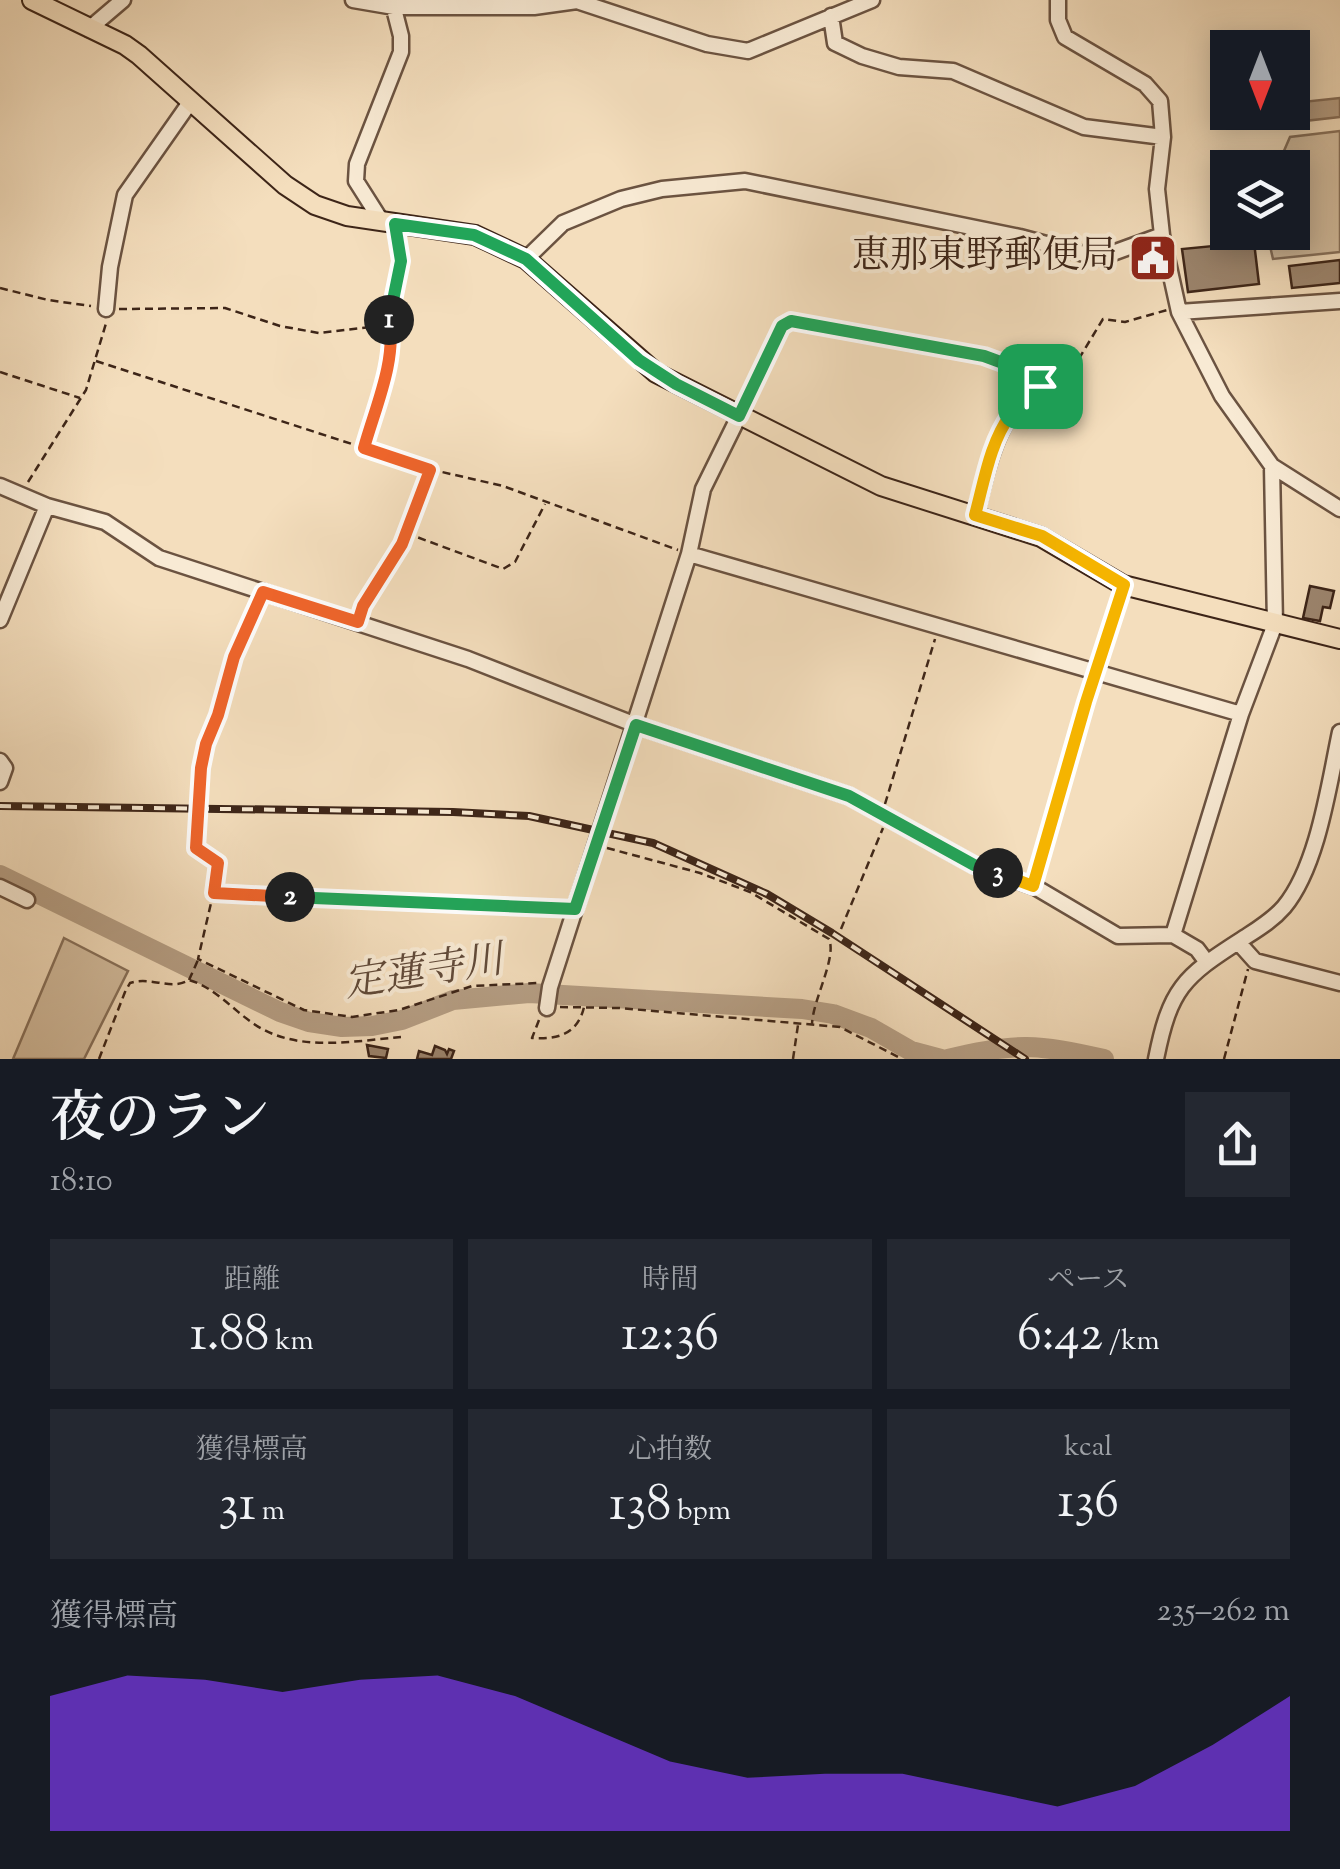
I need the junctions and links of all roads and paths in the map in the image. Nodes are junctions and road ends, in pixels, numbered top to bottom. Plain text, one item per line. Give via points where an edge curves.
1 (32, 0) edge
2 (123, 0) edge
3 (354, 0) edge
4 (872, 0) edge
5 (1058, 0) edge
6 (393, 4) edge
7 (831, 16) junction
8 (89, 29) junction
9 (191, 101) junction
10 (1163, 136) junction
11 (389, 222) junction
12 (1162, 235) junction
13 (526, 259) junction
14 (0, 288) edge
15 (1340, 301) edge
16 (106, 309) joint
17 (1179, 310) junction
18 (1203, 310) junction
19 (388, 325) junction
20 (1192, 336) junction
21 (96, 362) junction
22 (0, 372) edge
23 (1040, 386) junction
24 (81, 398) junction
25 (739, 416) junction
26 (364, 448) junction
27 (1272, 466) junction
28 (430, 470) junction
29 (0, 486) edge
30 (21, 497) junction
31 (546, 503) junction
32 (47, 506) junction
33 (1340, 508) edge
34 (975, 515) junction
35 (406, 533) junction
36 (689, 554) junction
37 (1124, 585) junction
38 (263, 592) junction
39 (0, 620) edge
40 (358, 622) junction
41 (1275, 624) junction
42 (938, 628) junction
43 (1340, 639) edge
44 (1094, 674) junction
45 (1241, 714) junction
46 (636, 725) junction
47 (1340, 732) edge
48 (0, 761) edge
49 (0, 782) edge
50 (885, 816) junction
51 (596, 845) junction
52 (1033, 886) junction
53 (0, 887) edge
54 (214, 893) junction
55 (27, 900) dead end
56 (575, 909) junction
57 (842, 929) dead end
58 (1173, 935) junction
59 (1238, 942) junction
60 (1251, 958) junction
61 (198, 959) junction
62 (1206, 962) junction
63 (188, 980) junction
64 (1340, 984) edge
65 (551, 985) junction
66 (584, 1007) junction
67 (546, 1008) junction
68 (812, 1021) junction
69 (798, 1024) junction
70 (401, 1038) dead end
71 (1156, 1057) edge
72 (99, 1059) edge
73 (793, 1059) edge
74 (902, 1059) edge
75 (1224, 1059) edge

1 - 8 main road
2 - 8 street
3 - 6 street
4 - 7 street
5 - 10 street via 1066,37 1145,84 1160,101
6 - 7 street via 577,1 748,52
6 - 11 street via 401,52 356,181
7 - 10 street via 835,43 862,56 898,67 953,70 1084,127
8 - 9 main road via 125,45
9 - 11 main road via 315,205
9 - 16 street via 125,195
10 - 12 street
11 - 13 main road via 474,235
11 - 19 path via 401,261
12 - 13 street via 1099,258 745,181 621,199 563,223
12 - 17 street
13 - 25 main road via 648,366
14 - 16 path
15 - 18 street
17 - 18 street
17 - 20 street
17 - 23 path via 1138,320 1103,319 1068,375
18 - 20 street
19 - 21 path via 319,333 225,308 108,310
19 - 26 path via 390,359
20 - 27 street via 1222,396
21 - 24 path
21 - 26 path
22 - 24 path
23 - 25 path via 984,356 791,321 782,326
23 - 34 street via 1006,422
24 - 30 path
25 - 34 main road via 881,486
25 - 36 street via 703,489
26 - 28 path
27 - 33 street
27 - 41 street
28 - 31 path
28 - 35 path
29 - 30 street
30 - 32 street
31 - 35 path via 515,562 503,569
31 - 36 path
32 - 38 street via 105,522 159,558
32 - 39 street
34 - 37 main road via 1042,536
35 - 40 path
36 - 42 street
36 - 46 street
37 - 41 main road
37 - 44 path
38 - 40 street
38 - 54 path via 234,657 201,768 196,848 218,863
40 - 46 street
41 - 43 main road
41 - 45 street
42 - 44 street
42 - 50 path
44 - 45 street
44 - 52 path
45 - 58 street
46 - 50 street via 849,796
46 - 51 street
47 - 59 street via 1298,886 1272,919
48 - 49 street
50 - 52 street via 974,865
50 - 57 path
51 - 56 street
51 - 68 path via 750,892 829,939 832,951
52 - 58 street via 1118,936
53 - 55 street
54 - 56 path
54 - 61 path
56 - 65 street
58 - 62 street
59 - 60 street
59 - 62 street
60 - 64 street
60 - 75 path
61 - 63 path
61 - 65 path via 281,1002 352,1017 472,986
62 - 71 street via 1175,996
63 - 70 path via 290,1040
63 - 72 path via 130,983
65 - 67 street
66 - 67 path
66 - 67 path via 568,1035 532,1038
66 - 69 path
68 - 69 path
68 - 74 path via 840,1026
69 - 73 path

